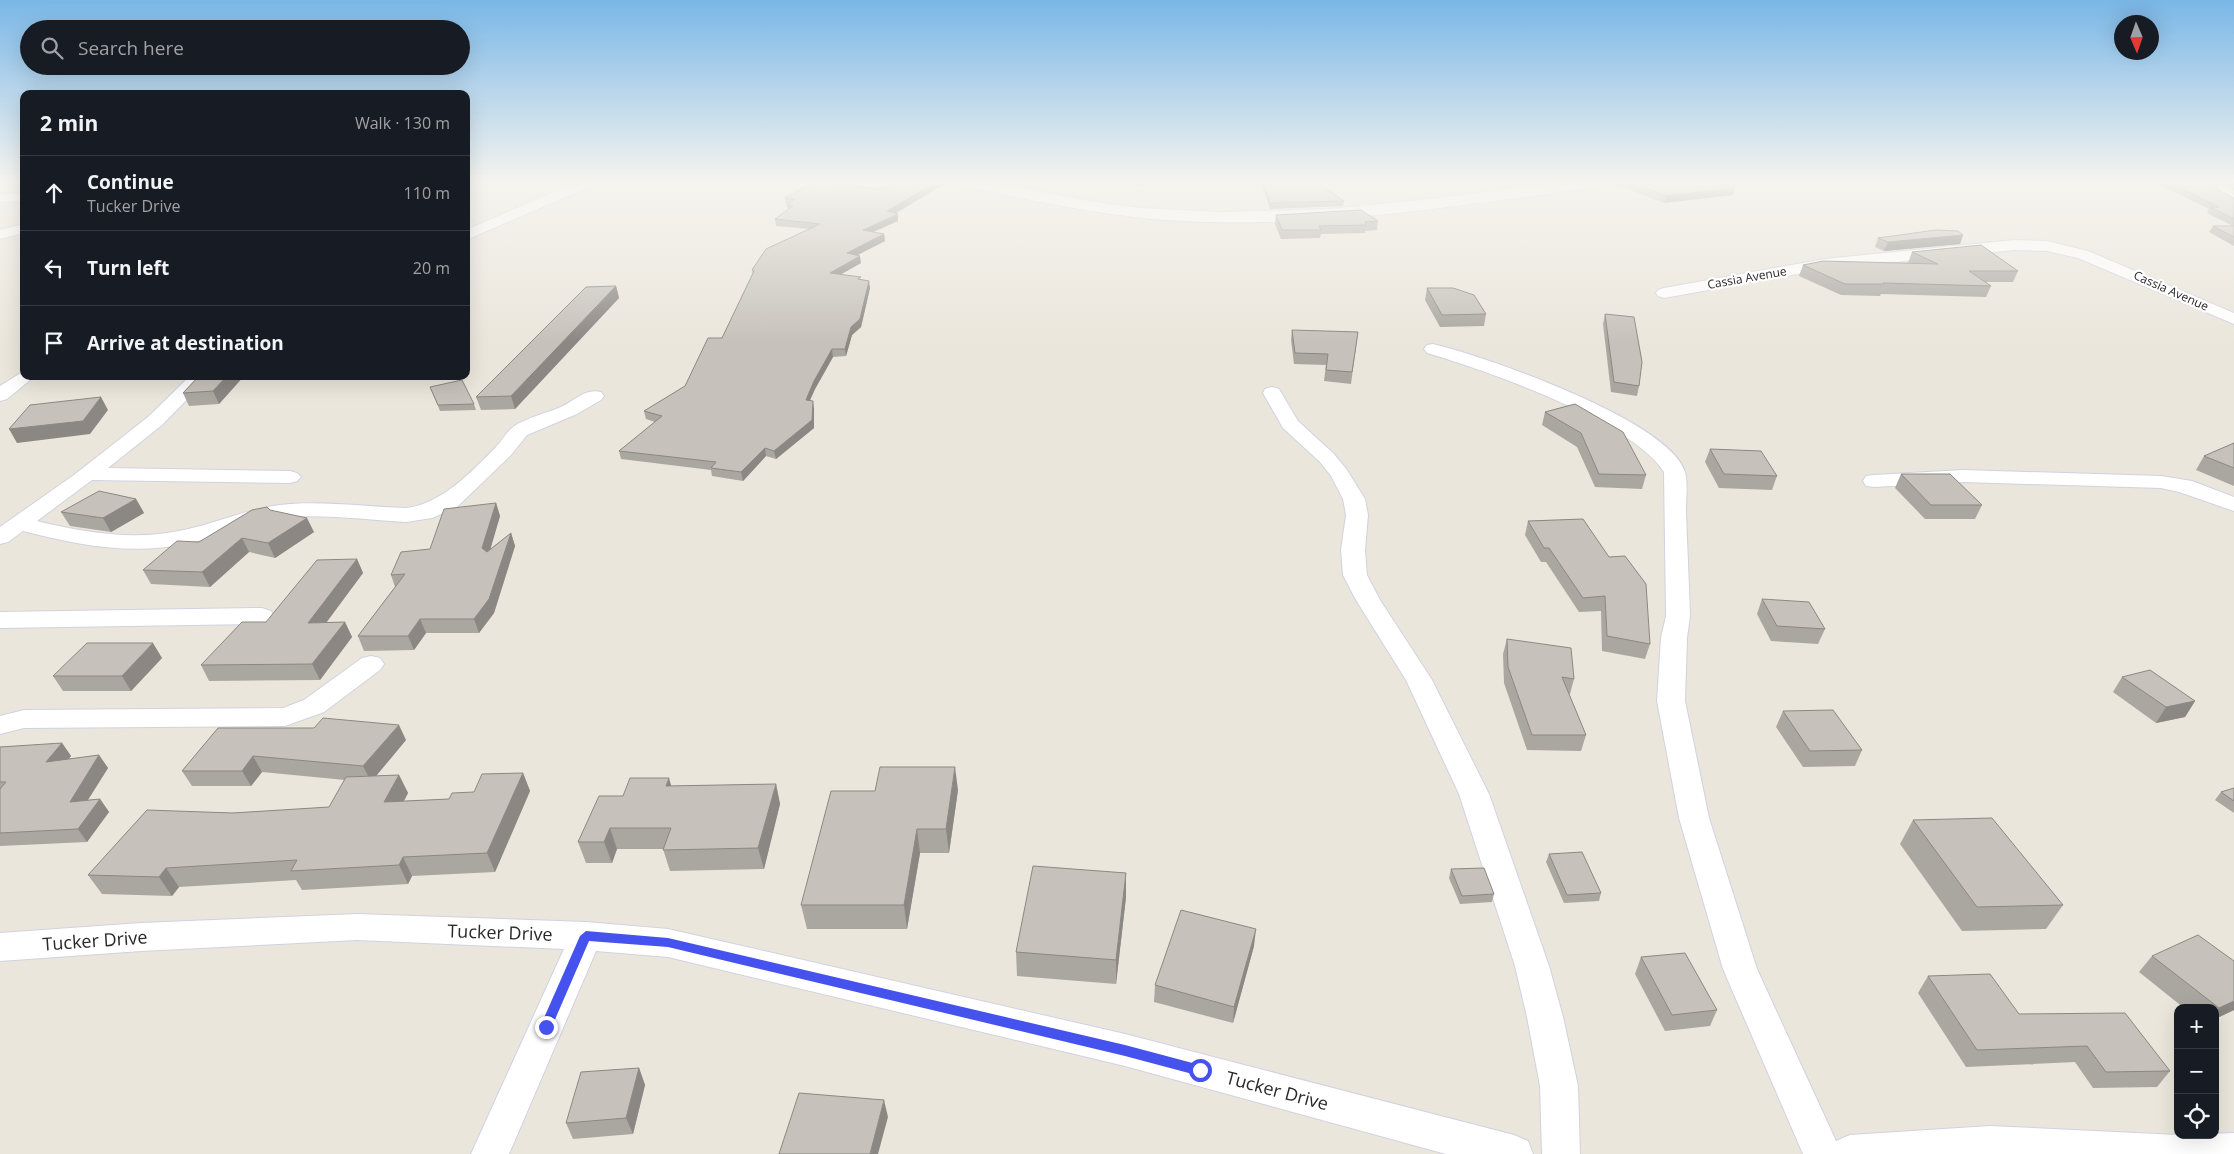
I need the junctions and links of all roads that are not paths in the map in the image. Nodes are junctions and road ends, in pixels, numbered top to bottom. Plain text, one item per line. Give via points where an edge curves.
1 (1664, 293) dead end
2 (2234, 319) edge
3 (1433, 349) dead end
4 (21, 380) edge
5 (196, 380) edge
6 (1272, 394) dead end
7 (0, 395) edge
8 (594, 396) dead end
9 (87, 474) junction
10 (290, 477) dead end
11 (1874, 482) dead end
12 (2234, 504) edge
13 (20, 523) junction
14 (0, 537) edge
15 (262, 616) dead end
16 (0, 620) edge
17 (371, 664) dead end
18 (0, 726) edge
19 (586, 936) junction
20 (0, 947) edge
21 (1994, 1149) edge
22 (2234, 1152) edge
23 (490, 1154) edge
24 (1514, 1154) edge
25 (1561, 1154) edge
26 (1822, 1154) edge
27 (1850, 1154) edge

1 - 2 street, Cassia Avenue via 1825,264 2029,244 2083,254
3 - 26 street via 1478,362 1608,418 1658,450 1674,472 1678,616 1671,701 1694,818 1740,969
4 - 7 street
5 - 9 street via 155,421
6 - 25 street via 1290,424 1340,474 1354,499 1357,515 1353,550 1356,575 1368,600 1419,680 1474,794 1532,966 1545,1017 1559,1086
8 - 13 street via 520,432 448,502 424,513 275,511 172,540 131,543 67,536
9 - 10 street
9 - 13 street
11 - 12 street via 1963,476 2161,482 2184,486
13 - 14 street
15 - 16 street
17 - 18 street via 314,706 285,717 24,719
19 - 20 street, Tucker Drive via 357,927
19 - 23 street
19 - 24 street, Tucker Drive via 668,943 1057,1034
21 - 22 street
21 - 27 street

